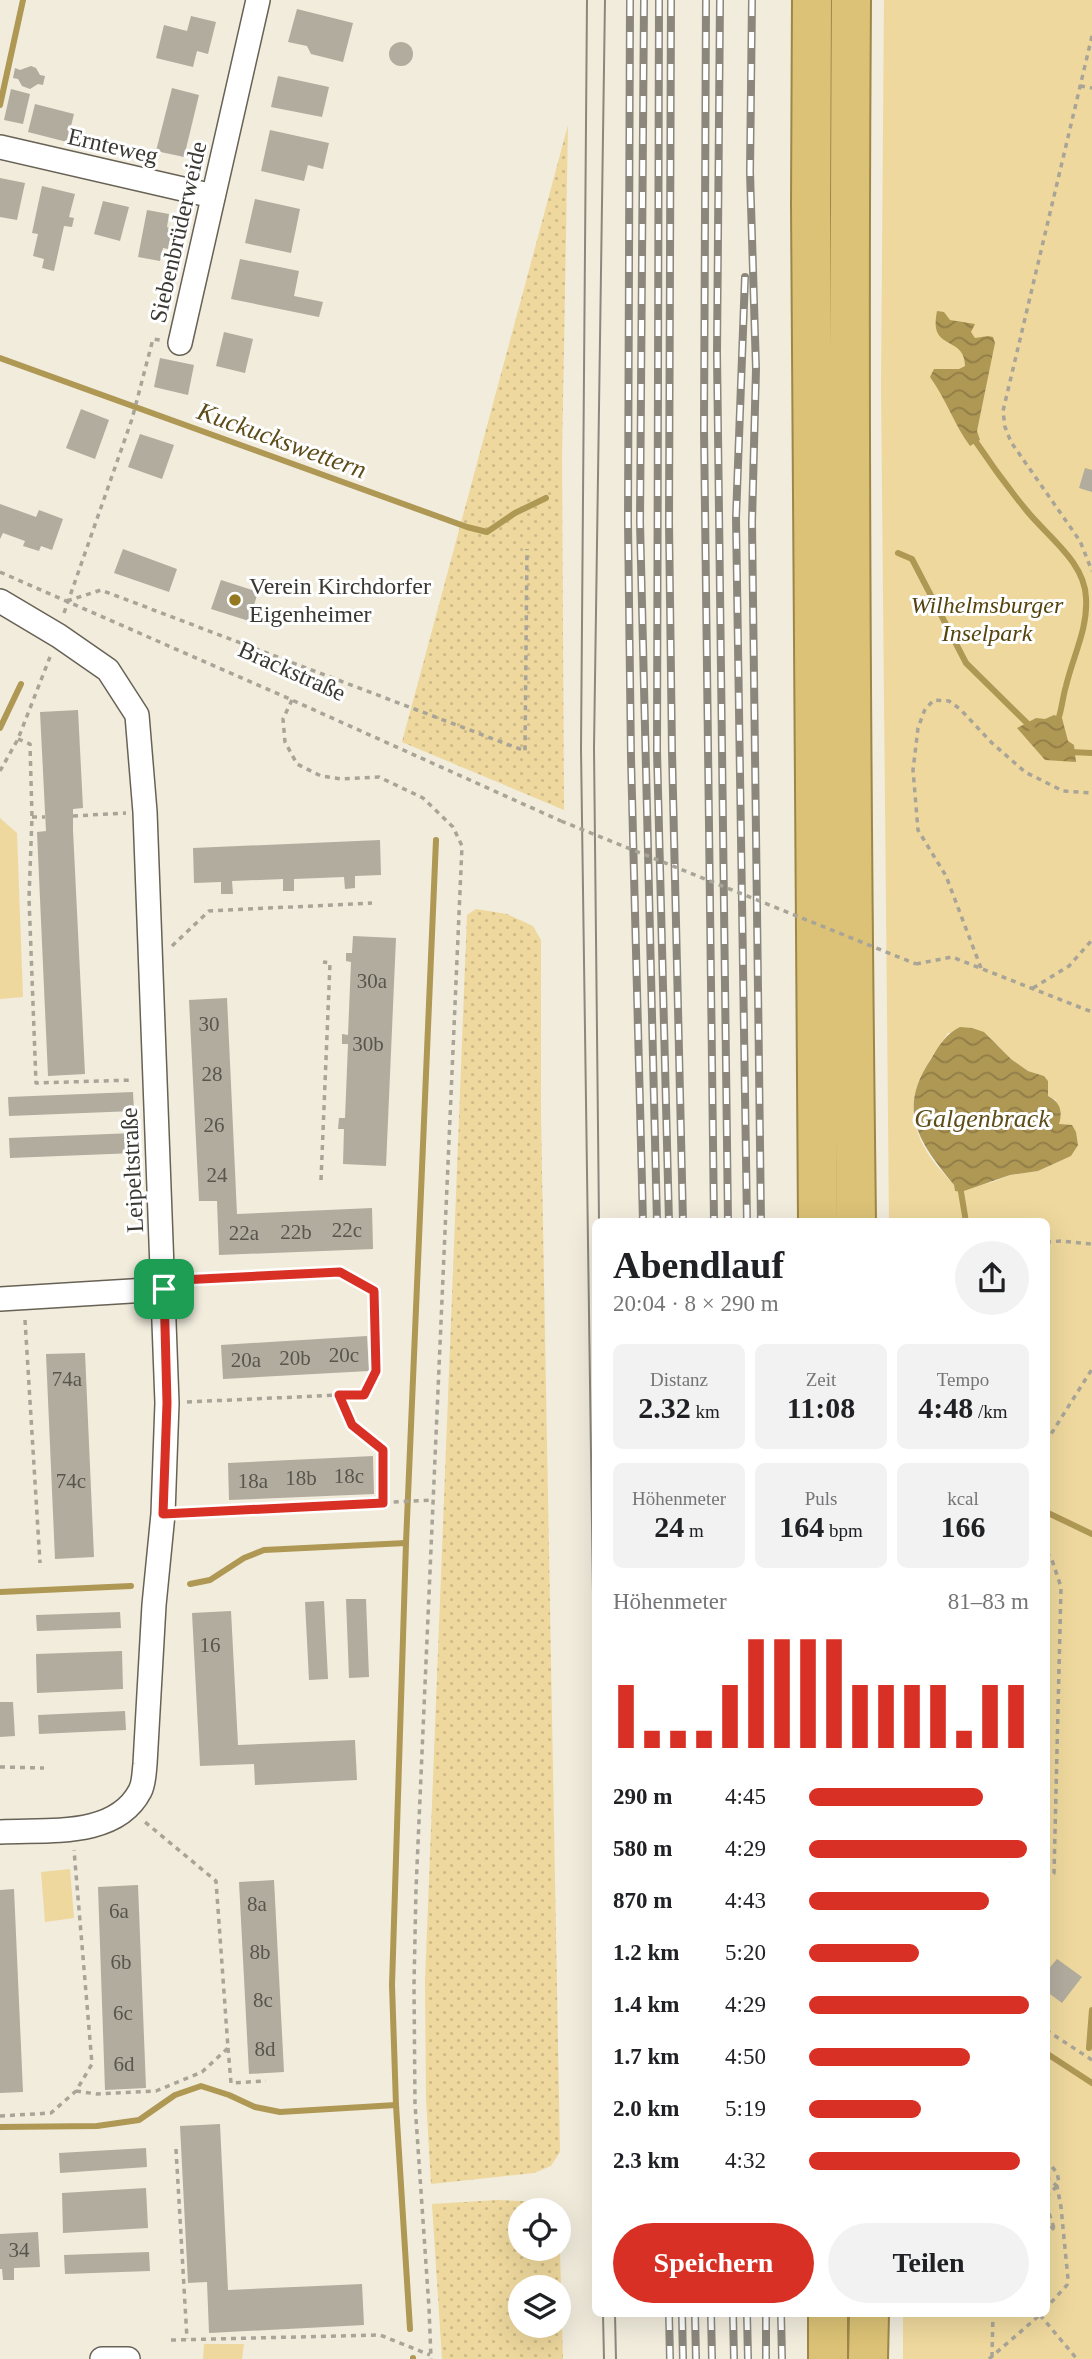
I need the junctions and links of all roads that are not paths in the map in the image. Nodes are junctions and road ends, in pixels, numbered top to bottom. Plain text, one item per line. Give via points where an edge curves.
1 (258, 0) edge
2 (812, 0) edge
3 (851, 0) edge
4 (0, 147) edge
5 (214, 196) junction
6 (180, 343) road end
7 (0, 601) edge
8 (818, 1218) edge
9 (856, 1218) edge
10 (164, 1289) junction
11 (0, 1299) edge
12 (0, 1832) edge
13 (828, 2317) edge
14 (869, 2317) edge
15 (102, 2359) edge
16 (128, 2359) edge
17 (828, 2359) edge
18 (868, 2359) edge

1 - 5 street, Siebenbrüderweide
2 - 8 highway
3 - 9 highway
4 - 5 street, Ernteweg
5 - 6 street, Siebenbrüderweide
7 - 10 street, Leipeltstraße via 108,670 136,715 145,812
10 - 11 street
10 - 12 street, Leipeltstraße via 167,1403 163,1514 142,1789 127,1809 103,1824
13 - 17 highway
14 - 18 highway
15 - 16 street

